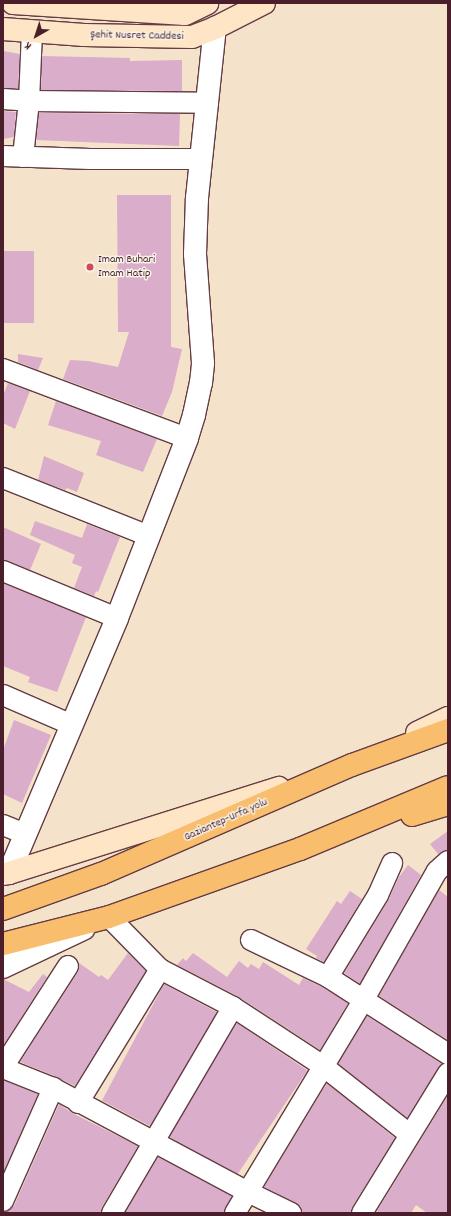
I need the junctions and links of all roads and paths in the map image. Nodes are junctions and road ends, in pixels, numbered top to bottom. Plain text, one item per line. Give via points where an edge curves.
1 (13, 3) edge
2 (208, 3) edge
3 (264, 3) edge
4 (215, 28) junction
5 (3, 30) edge
6 (32, 32) junction
7 (3, 99) edge
8 (30, 101) junction
9 (208, 104) junction
10 (3, 156) edge
11 (23, 157) junction
12 (201, 159) junction
13 (3, 369) edge
14 (187, 438) junction
15 (3, 478) edge
16 (149, 536) junction
17 (3, 571) edge
18 (117, 618) junction
19 (3, 695) edge
20 (448, 718) edge
21 (72, 726) junction
22 (448, 730) edge
23 (352, 765) junction
24 (448, 787) edge
25 (448, 804) edge
26 (3, 825) edge
27 (26, 834) junction
28 (300, 849) junction
29 (448, 861) edge
30 (392, 863) dead end
31 (6, 874) edge
32 (3, 909) edge
33 (109, 917) junction
34 (251, 940) dead end
35 (3, 944) edge
36 (68, 966) dead end
37 (3, 967) edge
38 (160, 969) junction
39 (328, 977) junction
40 (364, 999) junction
41 (233, 1007) junction
42 (448, 1054) edge
43 (323, 1066) junction
44 (3, 1068) edge
45 (448, 1073) edge
46 (53, 1088) junction
47 (78, 1102) junction
48 (409, 1134) junction
49 (154, 1143) junction
50 (248, 1192) junction
51 (3, 1201) edge
52 (112, 1213) edge
53 (235, 1213) edge
54 (291, 1213) edge
55 (362, 1213) edge

1 - 2 main road, Şehit Nusret Caddesi via 185,14
3 - 4 main road, Şehit Nusret Caddesi
4 - 6 main road, Şehit Nusret Caddesi via 192,37
4 - 9 street
5 - 6 main road, Şehit Nusret Caddesi
6 - 8 street
7 - 8 street
8 - 9 street
8 - 11 street
9 - 12 street
10 - 11 street
11 - 12 street
12 - 14 street via 196,198 195,254 201,383
13 - 14 street
14 - 16 street
15 - 16 street
16 - 18 street
17 - 18 street
18 - 21 street
19 - 21 street
20 - 23 main road
21 - 27 street
22 - 23 highway, Gaziantep-Urfa yolu
23 - 31 main road
23 - 32 highway, Gaziantep-Urfa yolu via 101,874
24 - 28 highway
25 - 28 highway
26 - 27 street
27 - 31 street
28 - 33 highway
29 - 40 street via 437,871
30 - 39 street via 378,895
33 - 35 highway
33 - 37 street
33 - 38 street
34 - 39 street
36 - 44 street
38 - 41 street
38 - 47 street
39 - 40 street
40 - 42 street
40 - 43 street
41 - 43 street
41 - 49 street
43 - 48 street
43 - 50 street
44 - 46 street
45 - 48 street
46 - 47 street
46 - 51 street
47 - 49 street
48 - 55 street
49 - 50 street
49 - 52 street
50 - 53 street
50 - 54 street

